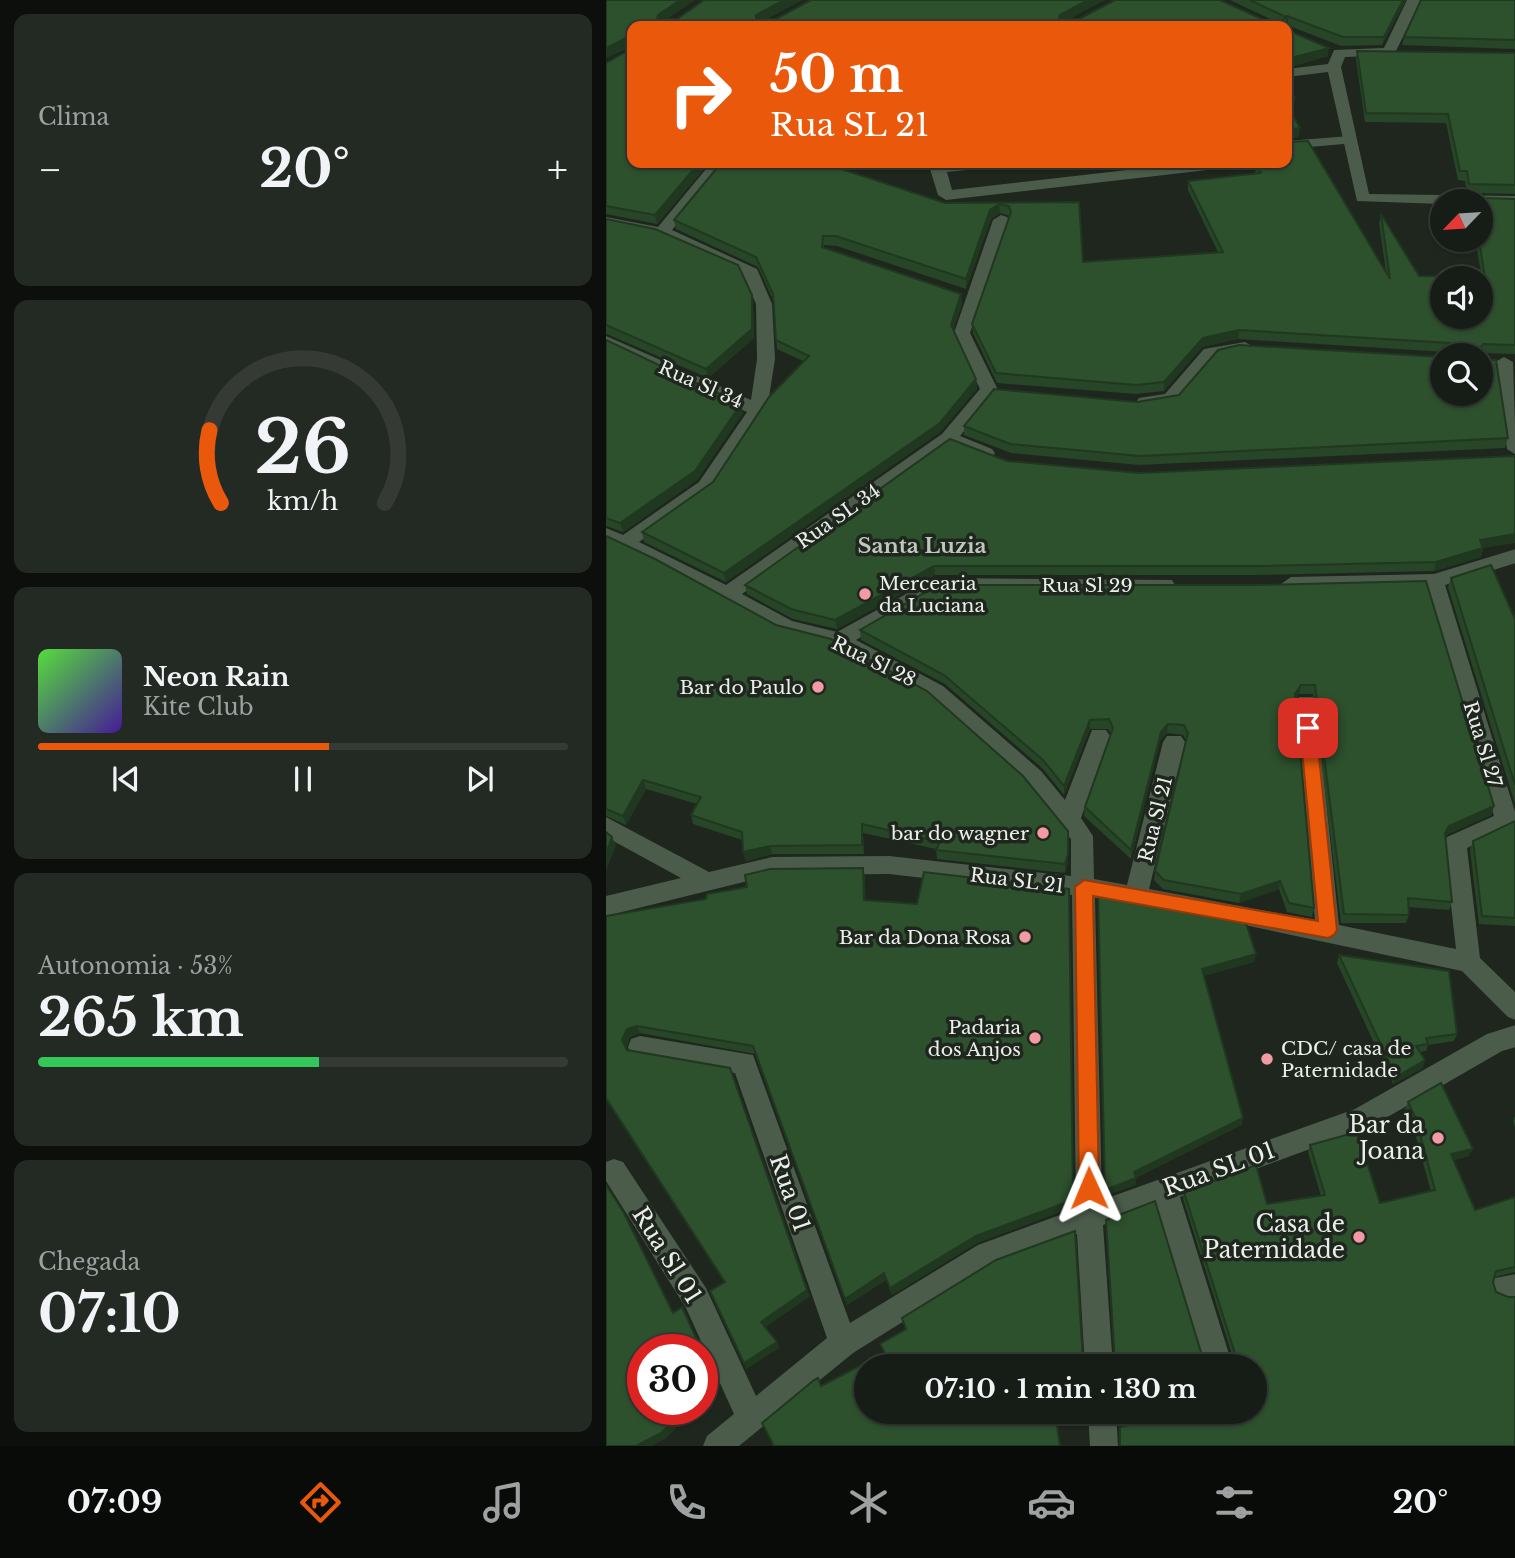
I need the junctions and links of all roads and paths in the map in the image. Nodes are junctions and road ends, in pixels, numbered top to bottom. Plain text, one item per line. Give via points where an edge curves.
1 (1414, 0) edge
2 (1334, 56) junction
3 (1292, 71) edge
4 (1350, 140) junction
5 (1292, 144) edge
6 (715, 168) edge
7 (946, 168) edge
8 (1181, 168) edge
9 (1515, 201) edge
10 (1001, 220) dead end
11 (606, 222) edge
12 (662, 232) junction
13 (606, 341) edge
14 (1266, 348) edge
15 (1510, 362) edge
16 (1123, 402) edge
17 (758, 410) junction
18 (948, 438) junction
19 (1511, 454) edge
20 (1008, 462) edge
21 (615, 539) edge
22 (1515, 556) edge
23 (1434, 581) junction
24 (1187, 585) edge
25 (1270, 585) edge
26 (727, 594) junction
27 (839, 640) junction
28 (1306, 703) dead end
29 (1099, 736) dead end
30 (1174, 742) dead end
31 (1069, 820) junction
32 (606, 826) edge
33 (709, 883) junction
34 (1084, 887) junction
35 (1136, 896) junction
36 (606, 906) edge
37 (1328, 930) junction
38 (1469, 962) junction
39 (1515, 1009) edge
40 (1515, 1036) edge
41 (640, 1047) dead end
42 (614, 1171) dead end
43 (1164, 1188) junction
44 (1089, 1216) junction
45 (843, 1343) junction
46 (1098, 1354) edge
47 (1215, 1354) edge
48 (751, 1418) junction
49 (1103, 1424) edge
50 (717, 1446) edge
51 (1104, 1446) edge

1 - 2 street via 1396,52
2 - 3 street
2 - 4 street
4 - 5 street
4 - 9 street via 1362,198
6 - 12 street
7 - 8 street via 938,169 946,195
10 - 18 street, Rua SL 34 via 967,297 962,333 996,390
11 - 12 street, Rua Sl 34
12 - 17 street, Rua Sl 34 via 749,269 764,304 766,359
13 - 17 street, Rua Sl 34
14 - 16 street via 1210,353 1170,399
15 - 19 street
17 - 21 street, Rua Sl 34 via 706,486
18 - 20 street
18 - 26 street, Rua SL 34
21 - 26 street, Rua Sl 28
22 - 23 street
23 - 25 street
23 - 38 street, Rua Sl 27 via 1506,820 1455,843
24 - 27 street, Rua Sl 29 via 935,585
26 - 27 street, Rua Sl 28 via 786,627
27 - 31 street, Rua Sl 28 via 936,692 1033,777
28 - 37 street
29 - 31 street
30 - 35 street, Rua Sl 21
31 - 34 street, Rua Sl 28 via 1082,836
32 - 33 street
33 - 34 street, Rua SL 21 via 772,866 889,865
33 - 36 street, Rua SL 21
34 - 35 street, Rua SL 21
34 - 44 street, Rua Sl 28
35 - 37 street, Rua SL 21
37 - 38 street, Rua SL 21
38 - 39 street
40 - 43 street, Rua SL 01 via 1496,1042 1363,1118
41 - 45 street, Rua 01 via 744,1063
42 - 48 street, Rua Sl 01 via 695,1298
43 - 44 street, Rua SL 01
43 - 47 street, Rua Sl 01
44 - 45 street, Rua SL 01 via 987,1254
44 - 46 street, Rua Sl 28
45 - 48 street, Rua SL 01
48 - 50 street, Rua SL 01
49 - 51 street

